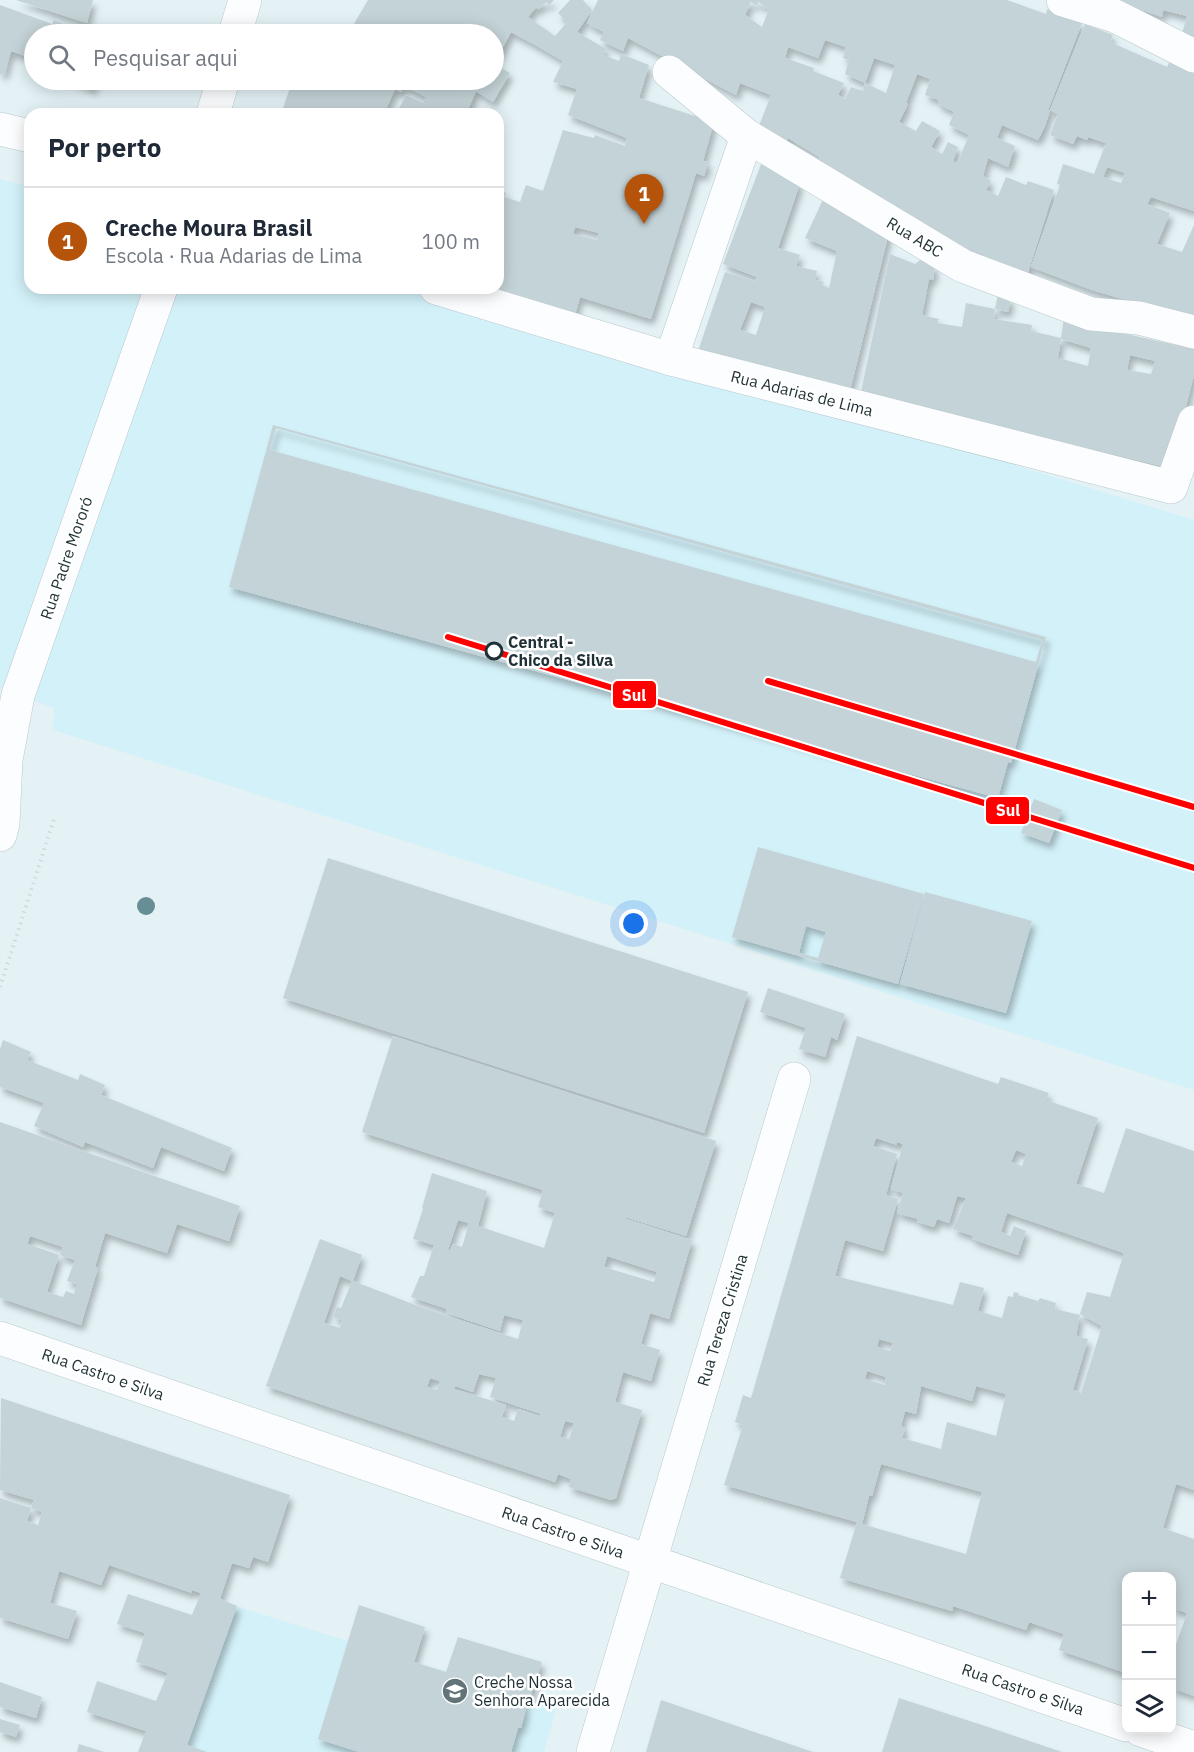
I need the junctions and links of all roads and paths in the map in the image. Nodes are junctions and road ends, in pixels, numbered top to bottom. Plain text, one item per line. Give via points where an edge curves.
1 (245, 0) edge
2 (1063, 0) edge
3 (238, 24) edge
4 (1194, 56) edge
5 (669, 72) dead end
6 (220, 90) edge
7 (215, 108) edge
8 (0, 129) edge
9 (24, 135) edge
10 (747, 136) junction
11 (159, 294) edge
12 (456, 294) edge
13 (1194, 332) edge
14 (671, 359) junction
15 (1194, 422) edge
16 (54, 819) dead end
17 (0, 835) edge
18 (0, 987) edge
19 (794, 1079) dead end
20 (0, 1338) edge
21 (649, 1562) junction
22 (1122, 1724) edge
23 (1153, 1734) edge
24 (1194, 1748) edge
25 (593, 1752) edge

1 - 3 street
2 - 4 street via 1115,16
5 - 10 street, Rua ABC
6 - 7 street
8 - 9 street
10 - 13 street, Rua ABC via 963,266 1091,314 1138,318
10 - 14 street
11 - 17 street, Rua Padre Mororó via 18,695 6,760
12 - 14 street, Rua Adarias de Lima
14 - 15 street, Rua Adarias de Lima via 1171,487
16 - 18 path
19 - 21 street, Rua Tereza Cristina
20 - 21 street, Rua Castro e Silva
21 - 22 street, Rua Castro e Silva
21 - 25 street, Rua Tereza Cristina
23 - 24 street

